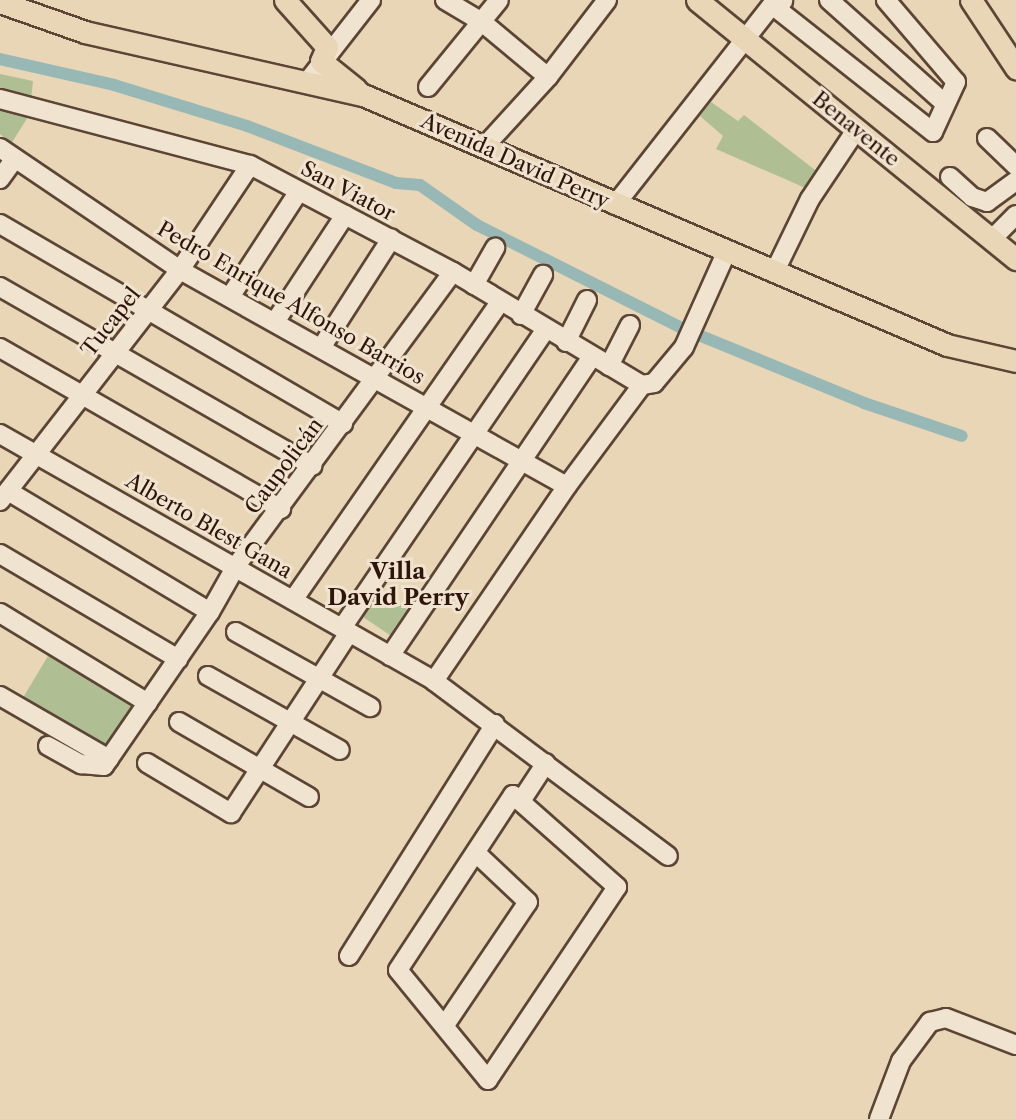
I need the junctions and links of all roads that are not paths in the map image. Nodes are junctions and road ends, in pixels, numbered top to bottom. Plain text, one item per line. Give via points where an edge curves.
1 (285, 0) edge
2 (371, 0) edge
3 (445, 0) edge
4 (499, 0) edge
5 (607, 0) edge
6 (697, 0) edge
7 (829, 0) edge
8 (886, 0) edge
9 (971, 0) edge
10 (0, 2) edge
11 (779, 2) edge
12 (482, 22) junction
13 (745, 38) junction
14 (321, 61) junction
15 (1016, 68) edge
16 (548, 77) junction
17 (307, 82) junction
18 (428, 87) dead end
19 (363, 95) junction
20 (0, 99) edge
21 (944, 103) junction
22 (856, 130) junction
23 (987, 138) dead end
24 (484, 146) junction
25 (0, 148) edge
26 (15, 160) junction
27 (250, 165) junction
28 (1016, 166) edge
29 (950, 177) dead end
30 (0, 178) edge
31 (1016, 181) edge
32 (299, 191) junction
33 (966, 204) junction
34 (615, 205) junction
35 (345, 215) junction
36 (1016, 215) edge
37 (0, 224) edge
38 (391, 239) junction
39 (992, 239) junction
40 (495, 248) dead end
41 (726, 253) junction
42 (1016, 259) edge
43 (180, 270) junction
44 (453, 272) junction
45 (774, 273) junction
46 (543, 275) dead end
47 (474, 285) junction
48 (0, 287) edge
49 (230, 297) junction
50 (587, 300) dead end
51 (500, 302) junction
52 (149, 311) junction
53 (521, 315) junction
54 (275, 322) junction
55 (630, 324) dead end
56 (545, 330) junction
57 (566, 342) junction
58 (0, 348) edge
59 (321, 348) junction
60 (116, 352) junction
61 (592, 357) junction
62 (1016, 361) edge
63 (609, 366) junction
64 (376, 379) junction
65 (646, 385) junction
66 (83, 395) junction
67 (429, 408) junction
68 (343, 424) junction
69 (0, 434) edge
70 (476, 434) junction
71 (33, 454) junction
72 (523, 461) junction
73 (312, 466) junction
74 (567, 486) junction
75 (4, 496) edge
76 (281, 509) junction
77 (0, 554) edge
78 (236, 566) junction
79 (293, 600) junction
80 (210, 612) junction
81 (0, 613) edge
82 (346, 631) junction
83 (236, 632) dead end
84 (390, 656) junction
85 (178, 659) junction
86 (208, 676) dead end
87 (319, 678) junction
88 (434, 681) junction
89 (0, 696) edge
90 (148, 703) junction
91 (370, 707) dead end
92 (179, 722) dead end
93 (290, 722) junction
94 (495, 724) junction
95 (48, 746) dead end
96 (340, 750) dead end
97 (109, 759) junction
98 (147, 763) dead end
99 (546, 764) junction
100 (259, 770) junction
101 (309, 797) dead end
102 (521, 801) junction
103 (476, 853) junction
104 (667, 856) dead end
105 (349, 956) dead end
106 (445, 1025) junction
107 (1016, 1045) edge
108 (879, 1119) edge

1 - 14 main road via 327,47
2 - 14 street
3 - 12 street
4 - 12 street
5 - 16 street
6 - 13 main road, Benavente
7 - 21 street
8 - 21 street via 956,82
9 - 15 main road
10 - 17 main road, Avenida David Perry via 85,32
11 - 13 street
11 - 21 street via 933,132
12 - 16 street
12 - 18 street
13 - 22 main road, Benavente
13 - 34 street
14 - 17 street
14 - 19 main road
16 - 24 street
17 - 19 main road, Avenida David Perry
19 - 24 main road, Avenida David Perry
20 - 27 street, San Viator
22 - 33 main road, Benavente
22 - 45 street via 810,199
23 - 28 street
24 - 34 main road, Avenida David Perry
25 - 26 street, Pedro Enrique Alfonso Barrios
26 - 30 street
26 - 43 street, Pedro Enrique Alfonso Barrios
27 - 32 street, San Viator
27 - 43 street, Tucapel
29 - 33 street
31 - 33 street via 987,202
32 - 35 street, San Viator
32 - 49 street
33 - 39 main road, Benavente
34 - 41 main road, Avenida David Perry
35 - 38 street, San Viator
35 - 54 street
36 - 39 street
37 - 52 street
38 - 44 street, San Viator
38 - 59 street
39 - 42 main road, Benavente
40 - 47 street
41 - 45 main road, Avenida David Perry
41 - 65 street via 684,347
43 - 49 street, Pedro Enrique Alfonso Barrios
43 - 52 street, Tucapel
44 - 47 street, San Viator
44 - 64 street, Caupolicán
45 - 62 main road, Avenida David Perry via 947,345
46 - 53 street
47 - 51 street, San Viator
48 - 60 street
49 - 54 street, Pedro Enrique Alfonso Barrios
50 - 57 street
51 - 53 street, San Viator
51 - 67 street
52 - 60 street, Tucapel
52 - 68 street
53 - 56 street, San Viator
54 - 59 street, Pedro Enrique Alfonso Barrios
55 - 63 street
56 - 57 street, San Viator
56 - 70 street
57 - 61 street, San Viator
58 - 66 street
59 - 64 street, Pedro Enrique Alfonso Barrios
60 - 66 street, Tucapel
60 - 73 street
61 - 63 street, San Viator
61 - 72 street
63 - 65 street, San Viator
64 - 67 street, Pedro Enrique Alfonso Barrios
64 - 68 street, Caupolicán
65 - 74 street
66 - 71 street, Tucapel
66 - 76 street
67 - 70 street, Pedro Enrique Alfonso Barrios
67 - 79 street
68 - 73 street, Caupolicán
69 - 71 street, Alberto Blest Gana
70 - 72 street, Pedro Enrique Alfonso Barrios
70 - 82 street
71 - 75 street, Tucapel
71 - 78 street, Alberto Blest Gana
72 - 74 street, Pedro Enrique Alfonso Barrios
72 - 84 street
73 - 76 street, Caupolicán
74 - 88 street
75 - 80 street
76 - 78 street, Caupolicán
77 - 85 street
78 - 79 street, Alberto Blest Gana
78 - 80 street, Caupolicán
79 - 82 street, Alberto Blest Gana
80 - 85 street, Caupolicán
81 - 90 street
82 - 84 street, Alberto Blest Gana
82 - 87 street
83 - 87 street
84 - 88 street, Alberto Blest Gana
85 - 90 street, Caupolicán
86 - 93 street
87 - 91 street
87 - 93 street
88 - 94 street, Alberto Blest Gana
89 - 97 street
90 - 97 street, Caupolicán
92 - 100 street
93 - 96 street
93 - 100 street
94 - 99 street, Alberto Blest Gana
94 - 105 street
95 - 97 street via 87,766 104,766
98 - 100 street via 231,813
99 - 102 street
99 - 104 street, Alberto Blest Gana
100 - 101 street
102 - 103 street via 513,795
102 - 106 street via 617,887 488,1080
103 - 106 street via 398,970
103 - 106 street via 528,902
107 - 108 street via 946,1018 919,1032 901,1061

